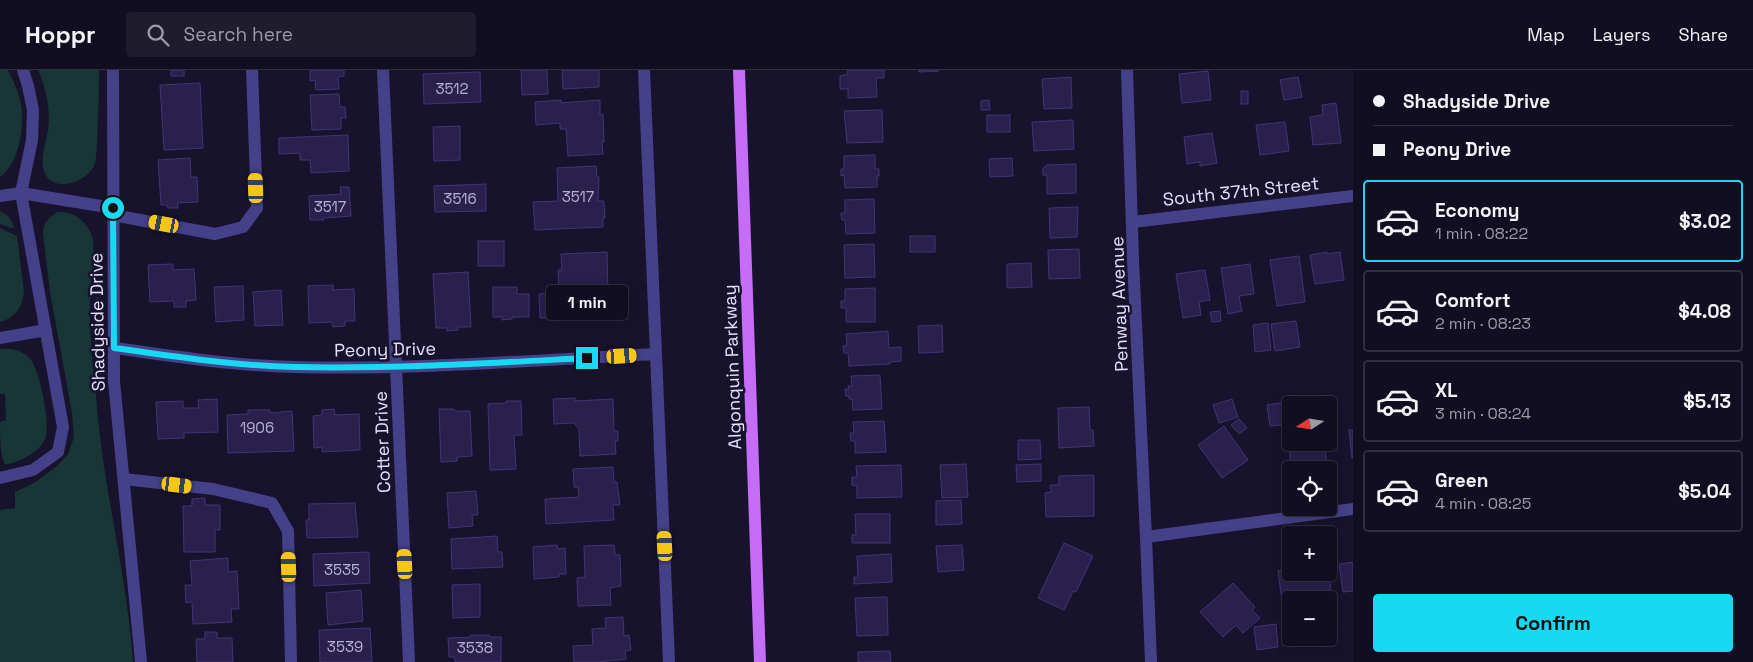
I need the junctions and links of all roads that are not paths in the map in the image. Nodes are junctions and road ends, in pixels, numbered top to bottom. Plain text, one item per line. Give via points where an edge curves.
1 (22, 70) edge
2 (113, 70) edge
3 (252, 70) edge
4 (383, 70) edge
5 (644, 70) edge
6 (739, 70) edge
7 (1127, 70) edge
8 (21, 192) junction
9 (0, 196) edge
10 (1353, 196) edge
11 (113, 211) junction
12 (1133, 222) junction
13 (46, 330) junction
14 (0, 338) edge
15 (114, 348) junction
16 (656, 354) junction
17 (396, 367) junction
18 (0, 478) edge
19 (124, 479) junction
20 (1353, 509) edge
21 (1146, 537) junction
22 (141, 662) edge
23 (291, 662) edge
24 (409, 662) edge
25 (670, 662) edge
26 (760, 662) edge
27 (1151, 662) edge

1 - 8 street via 33,110 32,140
2 - 11 street, Shadyside Drive
3 - 11 street via 257,208 243,227 215,234
4 - 17 street, Cotter Drive
5 - 16 street
6 - 26 main road, Algonquin Parkway
7 - 12 street, Penway Avenue
8 - 9 street
8 - 11 street
8 - 13 street
10 - 12 street, South 37th Street
11 - 15 street, Shadyside Drive
12 - 21 street, Penway Avenue
13 - 14 street
13 - 18 street via 63,427 58,452 33,470
15 - 17 street, Peony Drive via 242,364
15 - 19 street, Shadyside Drive via 114,381
16 - 17 street, Peony Drive
16 - 25 street
17 - 24 street, Cotter Drive
19 - 22 street, Shadyside Drive
19 - 23 street via 213,490 272,503 288,532
20 - 21 street
21 - 27 street, Penway Avenue

